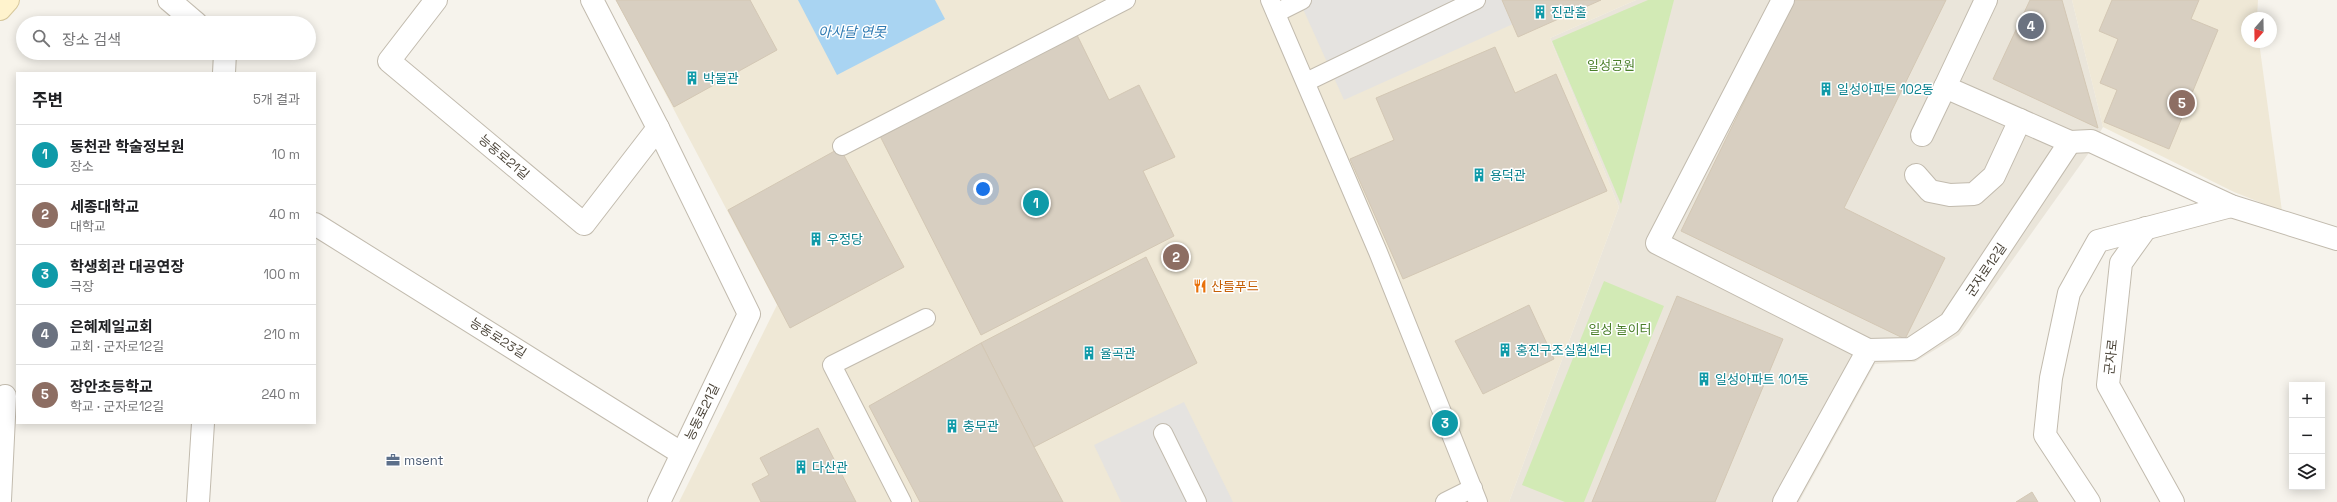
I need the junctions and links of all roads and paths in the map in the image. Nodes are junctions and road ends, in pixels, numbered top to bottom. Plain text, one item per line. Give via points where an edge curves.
1 (8, 0) edge
2 (169, 0) edge
3 (436, 0) edge
4 (592, 0) edge
5 (1126, 0) edge
6 (1302, 0) edge
7 (1476, 0) edge
8 (1783, 0) edge
9 (1986, 0) edge
10 (1273, 6) edge
11 (0, 9) edge
12 (188, 16) edge
13 (225, 60) edge
14 (224, 72) edge
15 (1306, 82) junction
16 (1945, 87) junction
17 (2020, 120) junction
18 (658, 128) junction
19 (1922, 135) dead end
20 (2070, 142) junction
21 (842, 146) dead end
22 (1916, 175) dead end
23 (2231, 206) junction
24 (316, 225) edge
25 (2146, 228) junction
26 (2337, 239) edge
27 (926, 318) dead end
28 (1868, 350) junction
29 (5, 396) dead end
30 (203, 424) edge
31 (1163, 433) dead end
32 (681, 453) junction
33 (1475, 495) edge
34 (0, 500) edge
35 (198, 502) edge
36 (659, 502) edge
37 (902, 502) edge
38 (1197, 502) edge
39 (1445, 502) edge
40 (1784, 502) edge
41 (2089, 502) edge
42 (2172, 502) edge

1 - 11 main road
2 - 12 street
3 - 18 street, 능동로21길 via 389,61 584,224
4 - 18 street, 능동로21길
5 - 21 lane
6 - 10 lane
7 - 15 lane
8 - 28 street via 1657,243
9 - 16 street
10 - 15 lane
13 - 14 street
15 - 33 lane via 1378,252
16 - 17 street
16 - 19 street
17 - 20 street
17 - 22 street via 1994,176 1974,194 1950,195 1930,191
18 - 32 street, 능동로21길 via 749,314
20 - 23 street via 2091,141
20 - 28 street, 군자로12길 via 1950,323 1911,349
23 - 25 street
23 - 26 street
24 - 32 street, 능동로23길
25 - 41 street via 2098,241 2069,293 2051,378 2045,435
25 - 42 street, 군자로 via 2121,263 2108,385
27 - 37 lane via 832,365
28 - 40 street
29 - 34 street
30 - 35 street
31 - 38 lane
32 - 36 street, 능동로21길
33 - 39 lane

